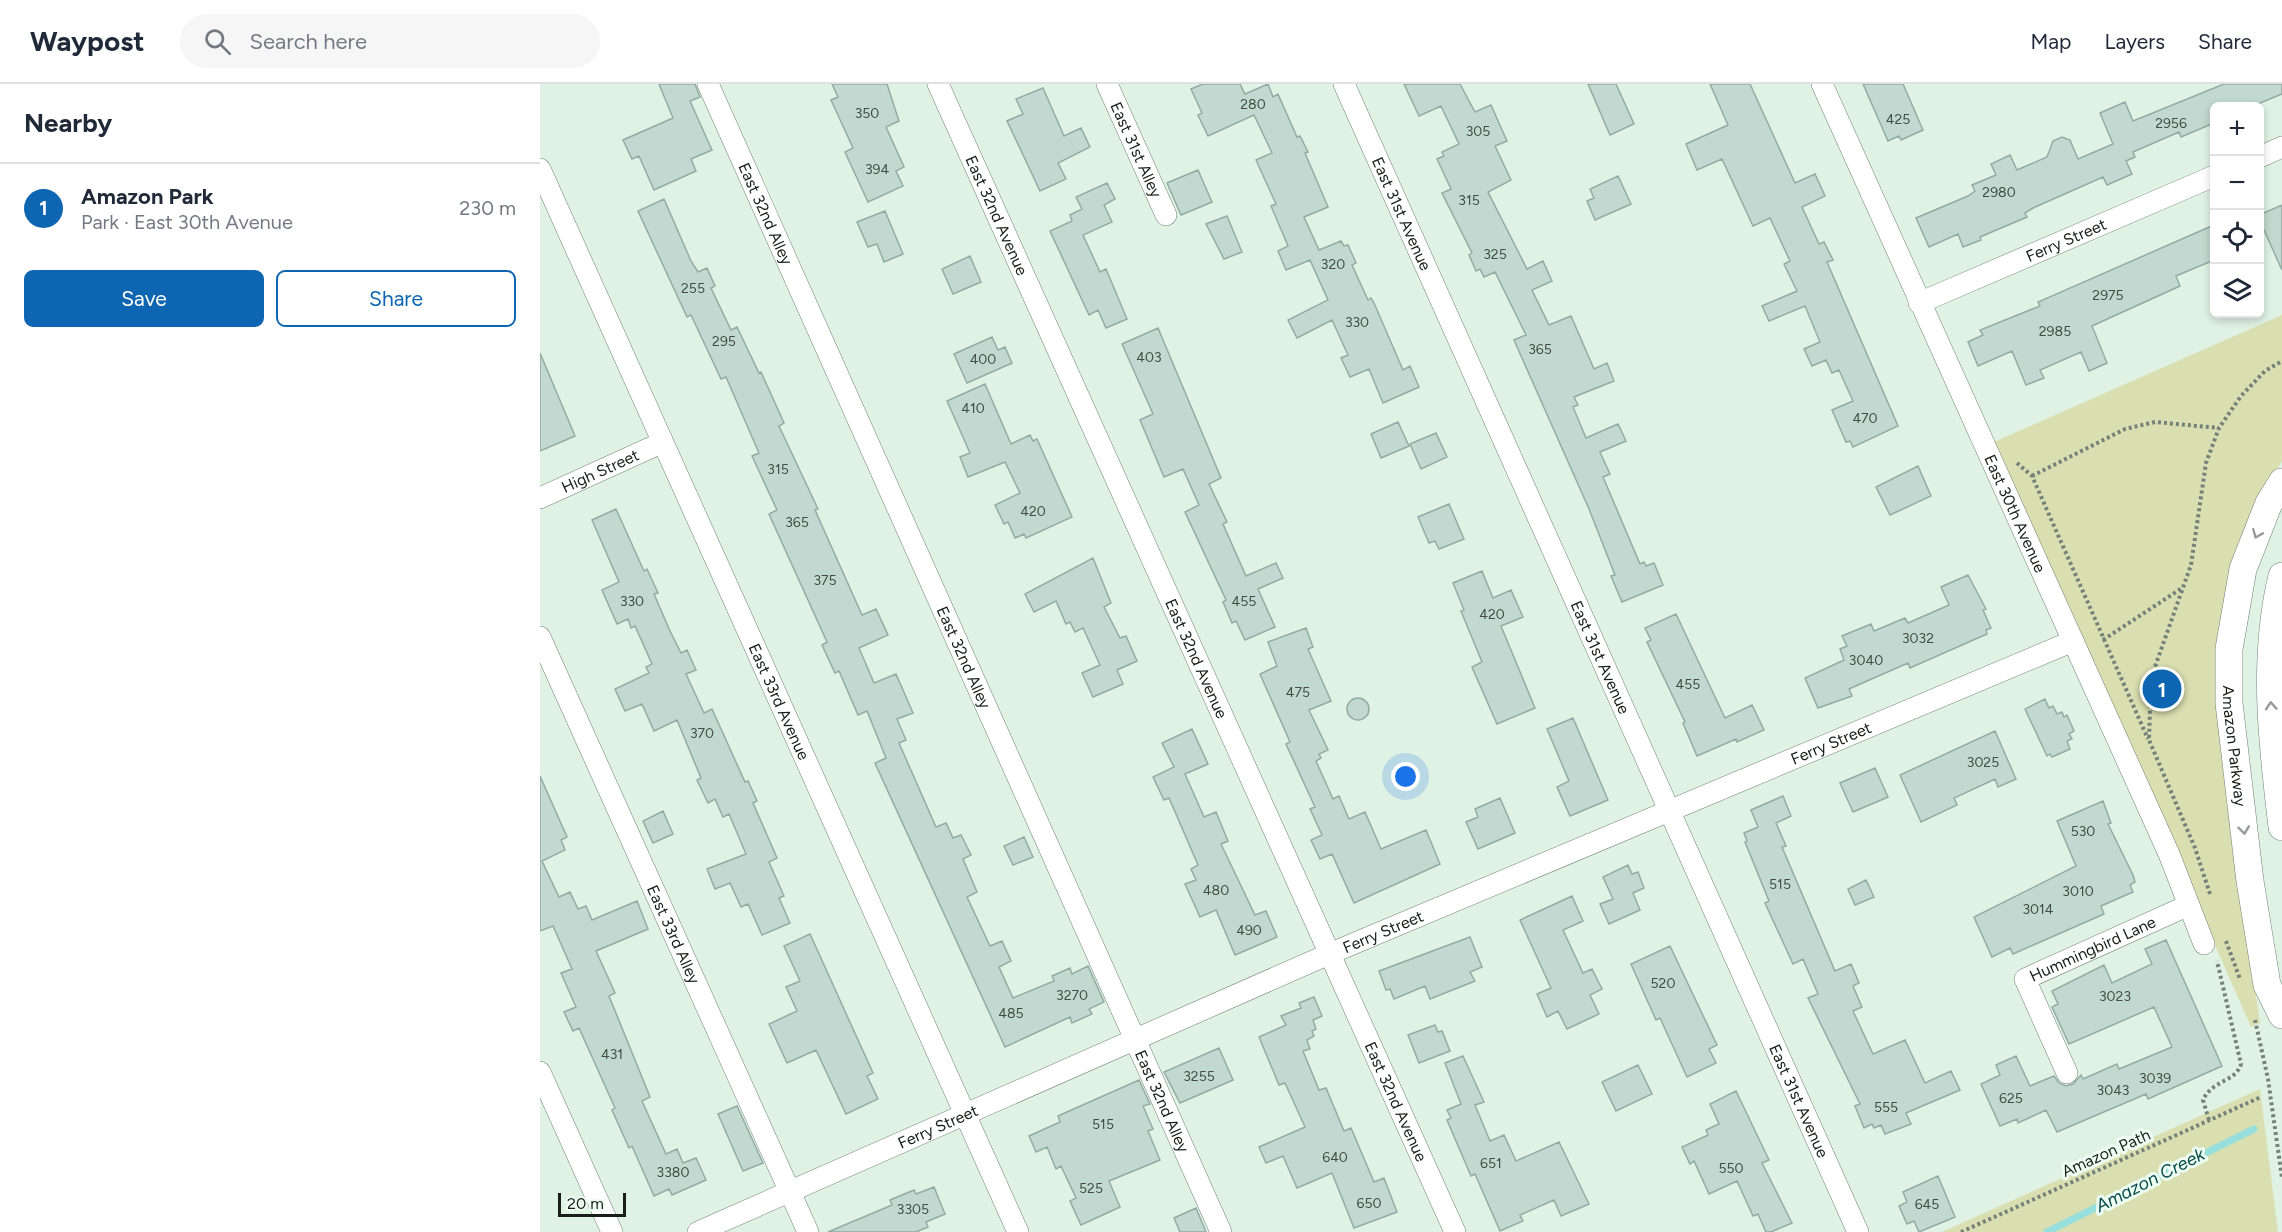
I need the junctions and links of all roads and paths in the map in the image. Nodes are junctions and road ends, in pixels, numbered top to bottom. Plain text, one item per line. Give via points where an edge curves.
1 (708, 84) edge
2 (938, 84) edge
3 (1107, 84) edge
4 (1344, 84) edge
5 (1822, 84) edge
6 (2282, 147) edge
7 (2261, 156) edge
8 (540, 169) edge
9 (2210, 178) edge
10 (1166, 214) dead end
11 (1919, 303) junction
12 (2219, 428) dead end
13 (661, 444) junction
14 (1988, 454) junction
15 (2032, 476) junction
16 (2282, 482) edge
17 (540, 498) edge
18 (2282, 576) edge
19 (2182, 588) dead end
20 (540, 637) edge
21 (2103, 640) junction
22 (2075, 647) junction
23 (2148, 740) dead end
24 (1669, 812) junction
25 (2282, 827) edge
26 (2189, 905) junction
27 (2227, 944) dead end
28 (2214, 949) junction
29 (1329, 954) junction
30 (2282, 1015) edge
31 (1135, 1040) junction
32 (540, 1072) edge
33 (2067, 1073) dead end
34 (2261, 1096) dead end
35 (965, 1113) junction
36 (2209, 1120) junction
37 (789, 1191) junction
38 (612, 1232) edge
39 (698, 1232) edge
40 (808, 1232) edge
41 (1018, 1232) edge
42 (1221, 1232) edge
43 (1455, 1232) edge
44 (1858, 1232) edge
45 (1961, 1232) edge

1 - 31 street, East 32nd Alley
2 - 29 street, East 32nd Avenue
3 - 10 street, East 31st Alley
4 - 24 street, East 31st Avenue
5 - 11 street, East 30th Avenue
6 - 7 street
8 - 13 street, East 33rd Avenue
9 - 11 street, Ferry Street
11 - 14 street, East 30th Avenue
12 - 15 path via 2155,422 2126,429
13 - 17 street, High Street
13 - 35 street, East 33rd Avenue
14 - 15 path via 2000,449
14 - 22 street, East 30th Avenue
15 - 21 path
16 -> 30 main road, Amazon Parkway via 2269,503 2243,569 2229,649 2229,703 2250,881 2267,985
25 -> 18 main road via 2269,680 2273,621
19 - 21 path
20 - 37 street, East 33rd Alley
21 - 22 path
21 - 23 path
22 - 24 street, Ferry Street
22 - 26 street, East 30th Avenue
24 - 29 street, Ferry Street
24 - 44 street, East 31st Avenue
26 - 28 street, East 30th Avenue
26 - 33 street, Hummingbird Lane via 2025,979
27 - 28 path
28 - 36 path via 2241,1064 2233,1076 2206,1093 2203,1100
29 - 31 street, Ferry Street
29 - 43 street, East 32nd Avenue
31 - 35 street, Ferry Street
31 - 42 street, East 32nd Alley
32 - 38 street
34 - 36 path, Amazon Path
35 - 37 street, Ferry Street
35 - 41 street, East 33rd Avenue
36 - 45 path, Amazon Path
37 - 39 street, Ferry Street
37 - 40 street, East 33rd Alley

